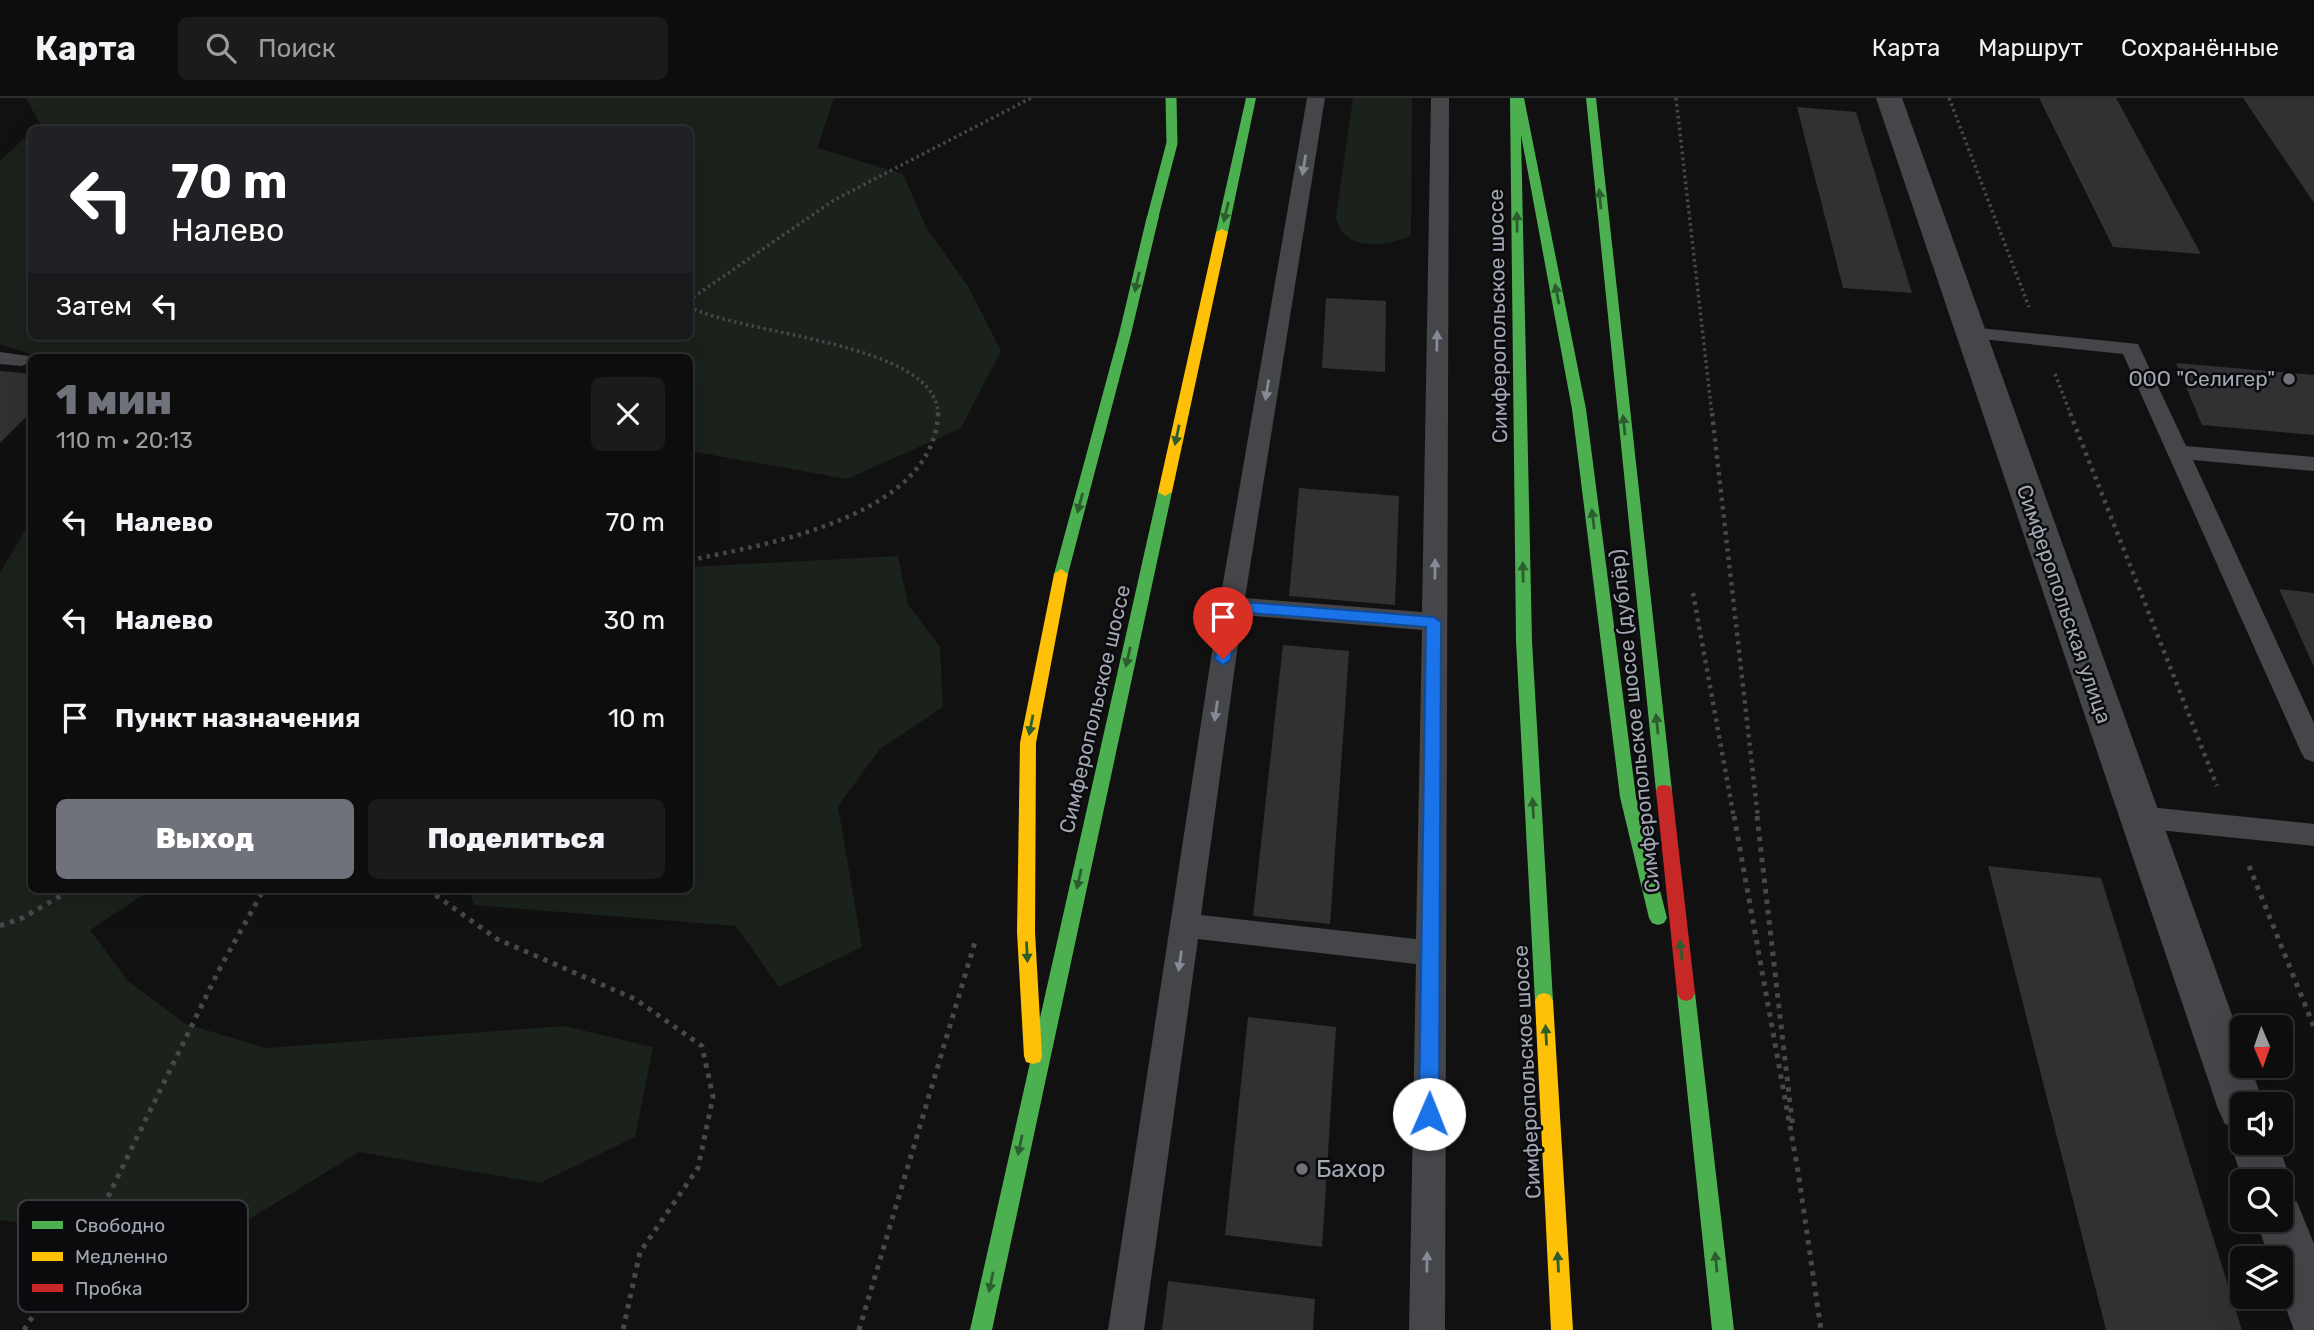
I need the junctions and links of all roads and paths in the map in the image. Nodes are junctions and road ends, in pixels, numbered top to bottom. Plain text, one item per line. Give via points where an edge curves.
1 (1031, 98) edge
2 (1171, 98) edge
3 (1251, 98) edge
4 (1316, 98) edge
5 (1440, 98) edge
6 (1517, 98) edge
7 (1676, 98) edge
8 (1889, 98) edge
9 (1949, 98) edge
10 (1592, 102) edge
11 (693, 297) edge
12 (693, 308) edge
13 (1969, 333) junction
14 (2042, 340) junction
15 (0, 358) edge
16 (22, 360) dead end
17 (2178, 452) junction
18 (2314, 464) edge
19 (693, 559) edge
20 (1691, 580) dead end
21 (1231, 606) junction
22 (1434, 622) junction
23 (2314, 752) edge
24 (2139, 817) junction
25 (2233, 827) junction
26 (2314, 835) edge
27 (66, 893) edge
28 (262, 893) edge
29 (433, 893) edge
30 (1185, 925) junction
31 (0, 926) edge
32 (1431, 953) junction
33 (2314, 1027) edge
34 (1694, 1067) junction
35 (1034, 1078) junction
36 (2236, 1092) edge
37 (1797, 1171) junction
38 (106, 1200) edge
39 (2285, 1232) edge
40 (36, 1312) edge
41 (2314, 1315) edge
42 (24, 1330) edge
43 (623, 1330) edge
44 (981, 1330) edge
45 (1126, 1330) edge
46 (1427, 1330) edge
47 (1562, 1330) edge
48 (1723, 1330) edge
49 (1821, 1330) edge

1 - 11 path via 834,200
2 -> 35 main road, bridge via 1175,108 1172,148 1057,589 1028,743 1026,932
3 -> 35 main road, Симферопольское шоссе
4 -> 21 lane
22 -> 5 lane
34 -> 6 main road via 1628,797 1579,409
47 -> 6 main road, Симферопольское шоссе via 1524,641
7 - 37 path
8 - 13 street, Симферопольская улица
9 - 14 path
34 -> 10 main road, Симферопольское шоссе (дублёр)
12 - 19 path via 735,324 837,345 891,363 922,383 938,405 938,428 925,463 905,484 869,506 763,545
13 - 14 lane
13 - 24 street, Симферопольская улица
14 - 17 lane via 2131,348
14 - 25 path
15 - 16 lane
17 - 18 lane
17 - 23 lane
20 - 37 path
21 - 22 lane
21 -> 30 lane
22 - 32 lane
24 - 25 lane
24 - 36 street, Симферопольская улица
25 - 26 lane
25 - 33 path
27 - 31 path
28 - 38 path
29 - 43 path via 497,939 635,999 702,1046 713,1097 698,1168 640,1252
30 - 32 lane
30 -> 45 lane
46 -> 32 lane
48 -> 34 main road, Симферопольское шоссе (дублёр)
35 -> 44 main road, Симферопольское шоссе
37 - 49 path
39 - 41 street
40 - 42 path

